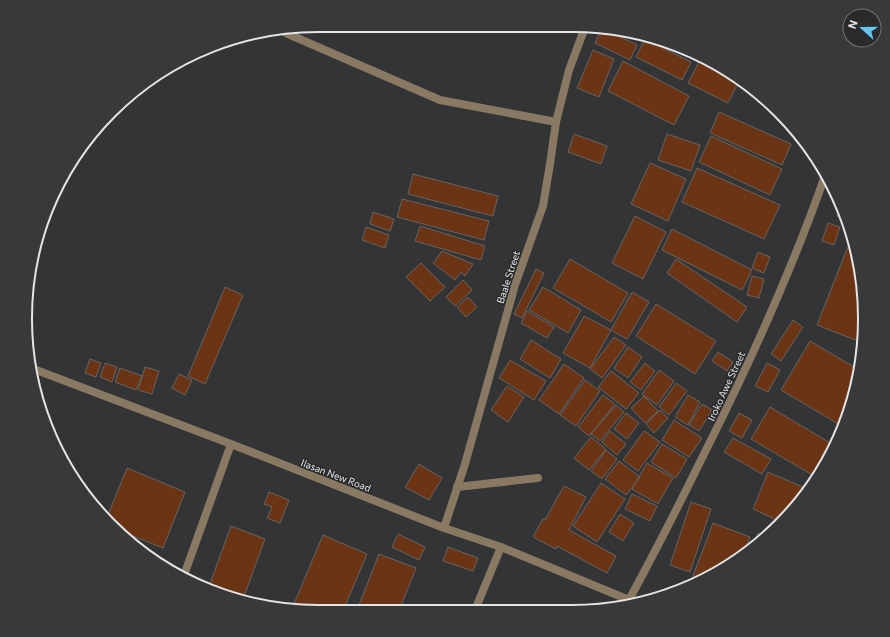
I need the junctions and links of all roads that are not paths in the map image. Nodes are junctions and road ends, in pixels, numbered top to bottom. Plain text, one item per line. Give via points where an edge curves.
1 (583, 33) edge
2 (288, 34) edge
3 (556, 122) junction
4 (823, 182) edge
5 (37, 370) edge
6 (231, 444) junction
7 (538, 478) dead end
8 (457, 487) junction
9 (444, 528) junction
10 (501, 547) junction
11 (185, 572) edge
12 (633, 598) edge
13 (626, 599) edge
14 (477, 605) edge

1 - 3 street, Baale Street via 569,70
2 - 3 street via 440,100
3 - 8 street, Baale Street via 543,206 515,285
4 - 12 street, Iroko Awe Street via 768,320
5 - 6 street, Ilasan New Road
6 - 9 street, Ilasan New Road
6 - 11 street
7 - 8 street
8 - 9 street, Baale Street
9 - 10 street, Ilasan New Road
10 - 13 street, Ilasan New Road
10 - 14 street

